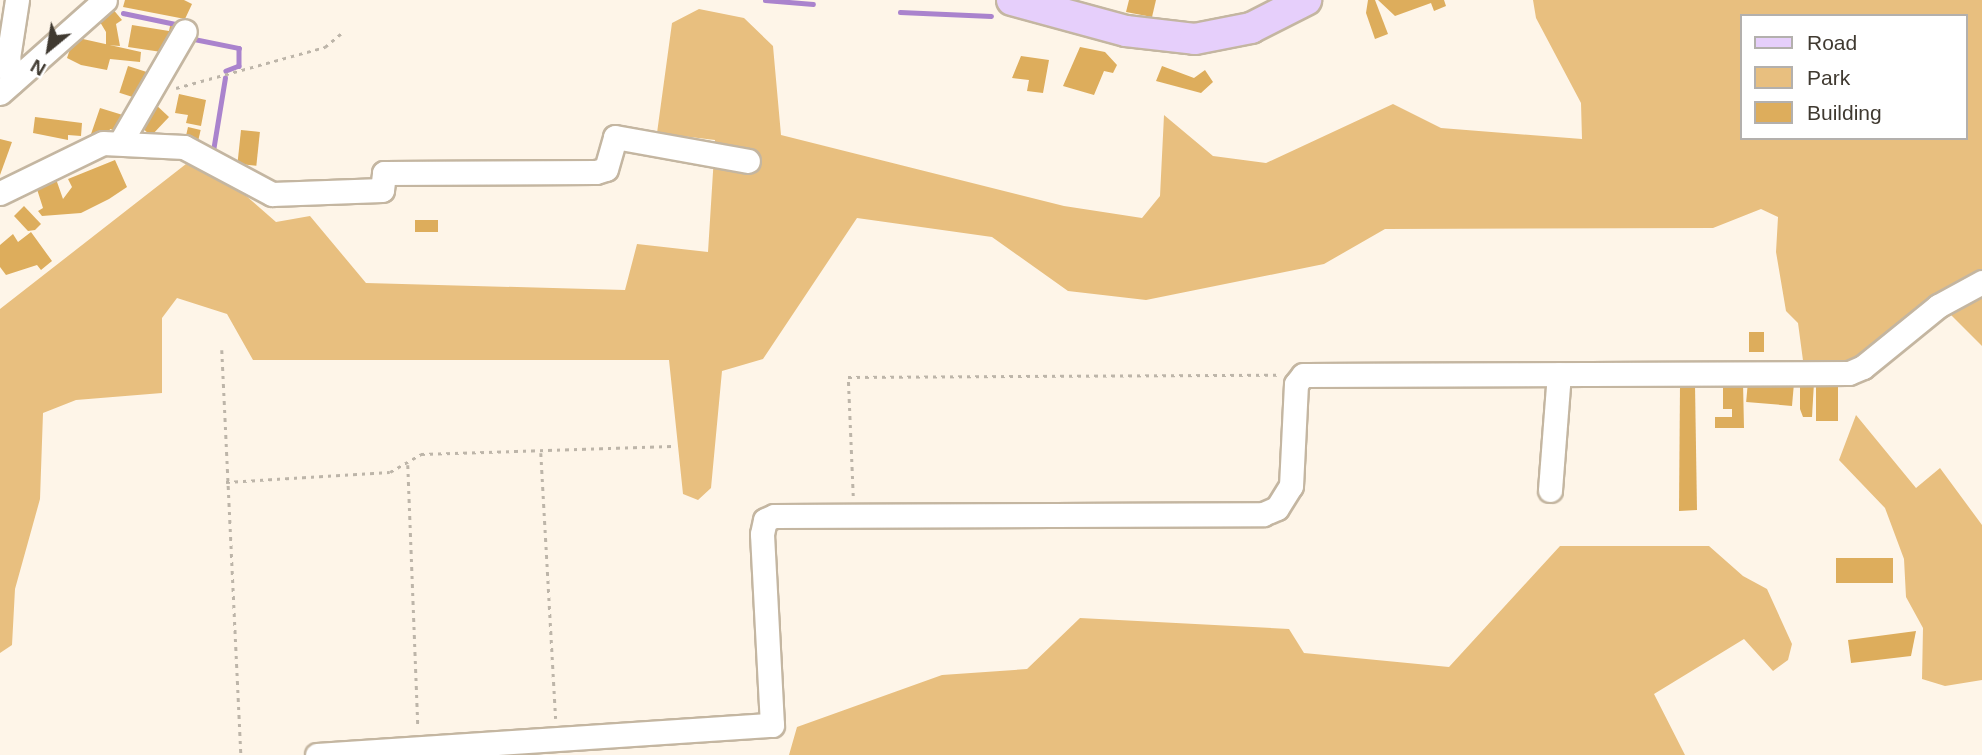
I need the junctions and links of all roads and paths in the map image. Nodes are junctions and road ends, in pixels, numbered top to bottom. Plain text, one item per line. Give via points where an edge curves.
1 (16, 0) edge
2 (105, 0) edge
3 (1012, 0) edge
4 (1306, 0) edge
5 (185, 31) dead end
6 (343, 32) dead end
7 (6, 88) edge
8 (145, 96) junction
9 (120, 143) junction
10 (748, 162) dead end
11 (0, 193) edge
12 (1982, 282) edge
13 (222, 349) dead end
14 (1303, 374) junction
15 (1559, 374) junction
16 (672, 446) dead end
17 (541, 453) junction
18 (408, 465) junction
19 (226, 482) junction
20 (1550, 490) dead end
21 (854, 514) junction
22 (558, 740) junction
23 (419, 748) junction
24 (241, 755) edge
25 (317, 755) edge

1 - 7 street
2 - 7 street
3 - 4 main road via 1126,31 1195,39 1251,28
5 - 8 street
6 - 8 path via 325,47
8 - 9 street
9 - 10 street via 184,146 272,194 382,190 384,173 596,172 606,169 615,138
9 - 11 street via 95,146
12 - 15 street via 1938,306 1863,367 1849,373
13 - 19 path
14 - 15 street
14 - 21 street via 1296,384 1291,486 1277,508 1263,514
14 - 21 path via 848,377
15 - 20 street
16 - 17 path
17 - 18 path via 421,454
17 - 22 path
18 - 19 path via 342,478
18 - 23 path
19 - 24 path
21 - 22 street via 765,520 772,725
22 - 23 street
23 - 25 street

